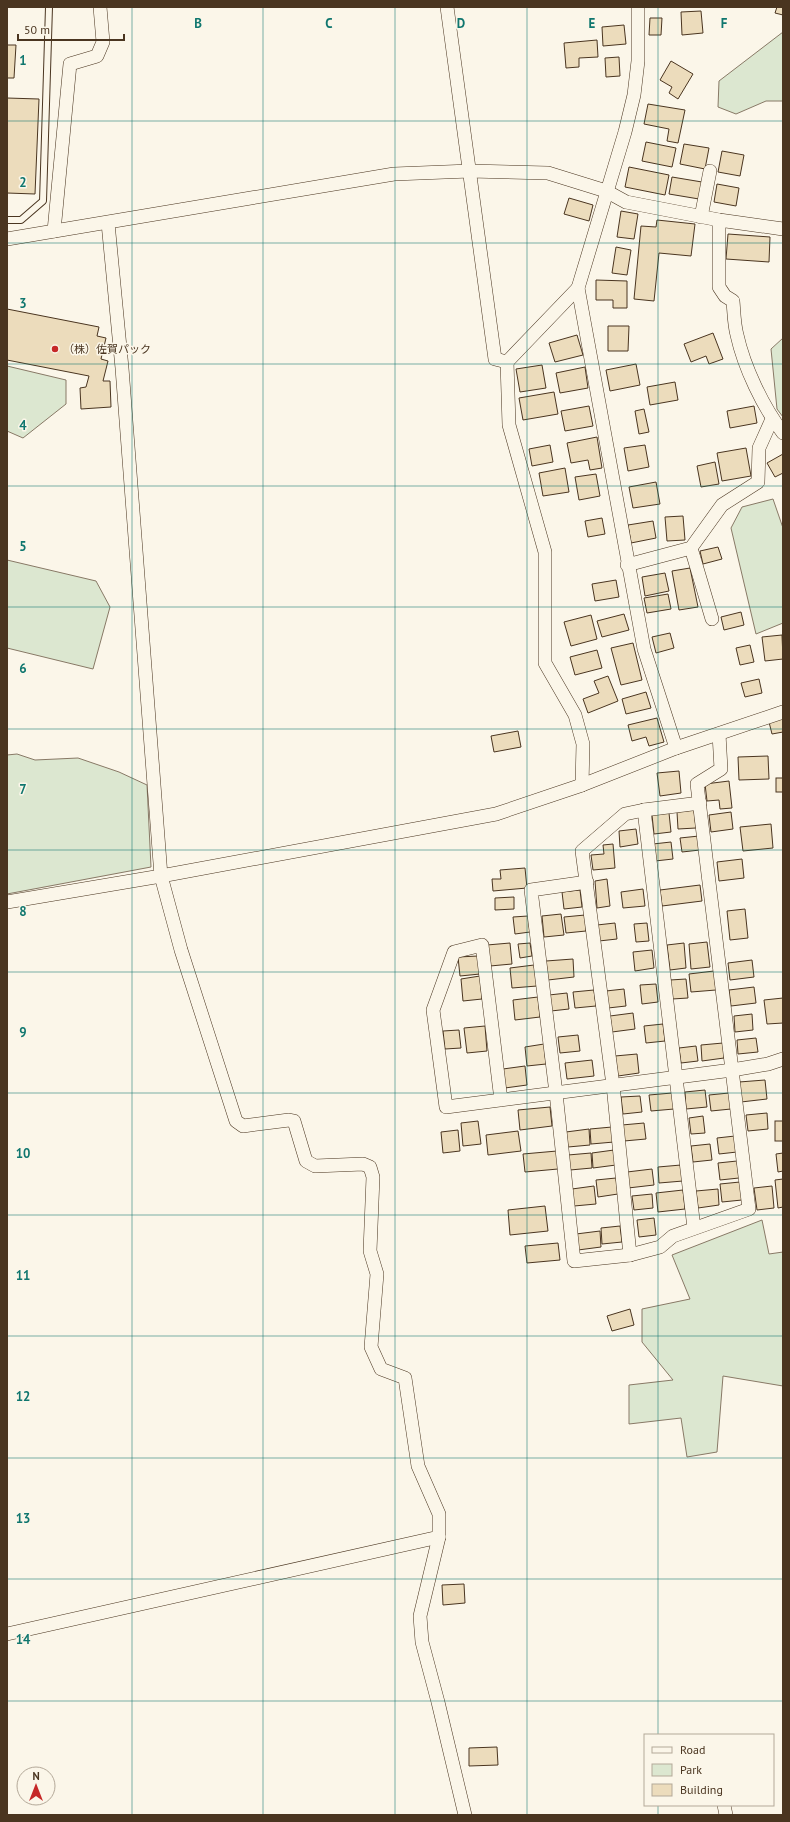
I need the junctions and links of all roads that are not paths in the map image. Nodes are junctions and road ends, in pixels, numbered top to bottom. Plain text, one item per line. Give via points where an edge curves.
1 (49, 7) edge
2 (100, 7) edge
3 (447, 7) edge
4 (638, 7) edge
5 (470, 170) junction
6 (710, 170) dead end
7 (606, 191) junction
8 (701, 217) junction
9 (7, 220) edge
10 (719, 220) junction
11 (108, 223) junction
12 (783, 229) edge
13 (54, 231) junction
14 (7, 239) edge
15 (578, 288) junction
16 (507, 362) junction
17 (772, 419) junction
18 (783, 433) edge
19 (691, 548) junction
20 (627, 565) junction
21 (712, 619) dead end
22 (783, 712) edge
23 (720, 734) junction
24 (676, 748) junction
25 (582, 785) junction
26 (700, 803) junction
27 (644, 810) junction
28 (161, 876) junction
29 (586, 882) junction
30 (7, 902) edge
31 (783, 1059) edge
32 (732, 1070) junction
33 (676, 1077) junction
34 (613, 1085) junction
35 (556, 1093) junction
36 (501, 1100) junction
37 (694, 1228) junction
38 (630, 1255) junction
39 (439, 1537) junction
40 (7, 1634) edge
41 (464, 1815) edge

1 - 9 lane via 42,201 21,220
2 - 13 street via 103,42 98,56 70,64
3 - 5 street
4 - 7 street via 638,61 634,95
5 - 7 street via 548,173
5 - 11 street via 394,174
5 - 16 street via 495,360
6 - 8 street
7 - 8 street via 626,202
7 - 15 street
8 - 10 street
10 - 12 street
10 - 17 street via 719,287 725,296 733,301 736,334 745,362
11 - 13 street
11 - 28 street via 122,368
13 - 14 street
15 - 16 street
15 - 20 street
16 - 25 street via 508,425 545,552 545,663 575,715 583,744
17 - 18 street
17 - 19 street via 759,448 758,482 722,505
19 - 20 street
19 - 21 street
20 - 24 street via 644,649
22 - 23 street
23 - 24 street
23 - 26 street via 721,769 697,784
24 - 25 street
25 - 28 street via 496,814
26 - 27 street
26 - 32 street
27 - 29 street via 625,814 582,851
27 - 33 street
28 - 30 street
28 - 39 street via 181,950 236,1121 243,1126 294,1121 306,1161 315,1166 363,1164 370,1167 373,1177 370,1251 377,1274 371,1347 381,1370 405,1378 418,1466 439,1514
29 - 34 street
29 - 35 street via 531,890
31 - 32 street
32 - 33 street
32 - 37 street via 749,1208
33 - 34 street
33 - 37 street
34 - 35 street
34 - 38 street
35 - 36 street
35 - 38 street via 574,1261
36 - 36 street via 446,1107 433,1010 454,952 482,945
37 - 38 street via 673,1236 660,1247
39 - 40 street
39 - 41 street via 420,1616 422,1642

